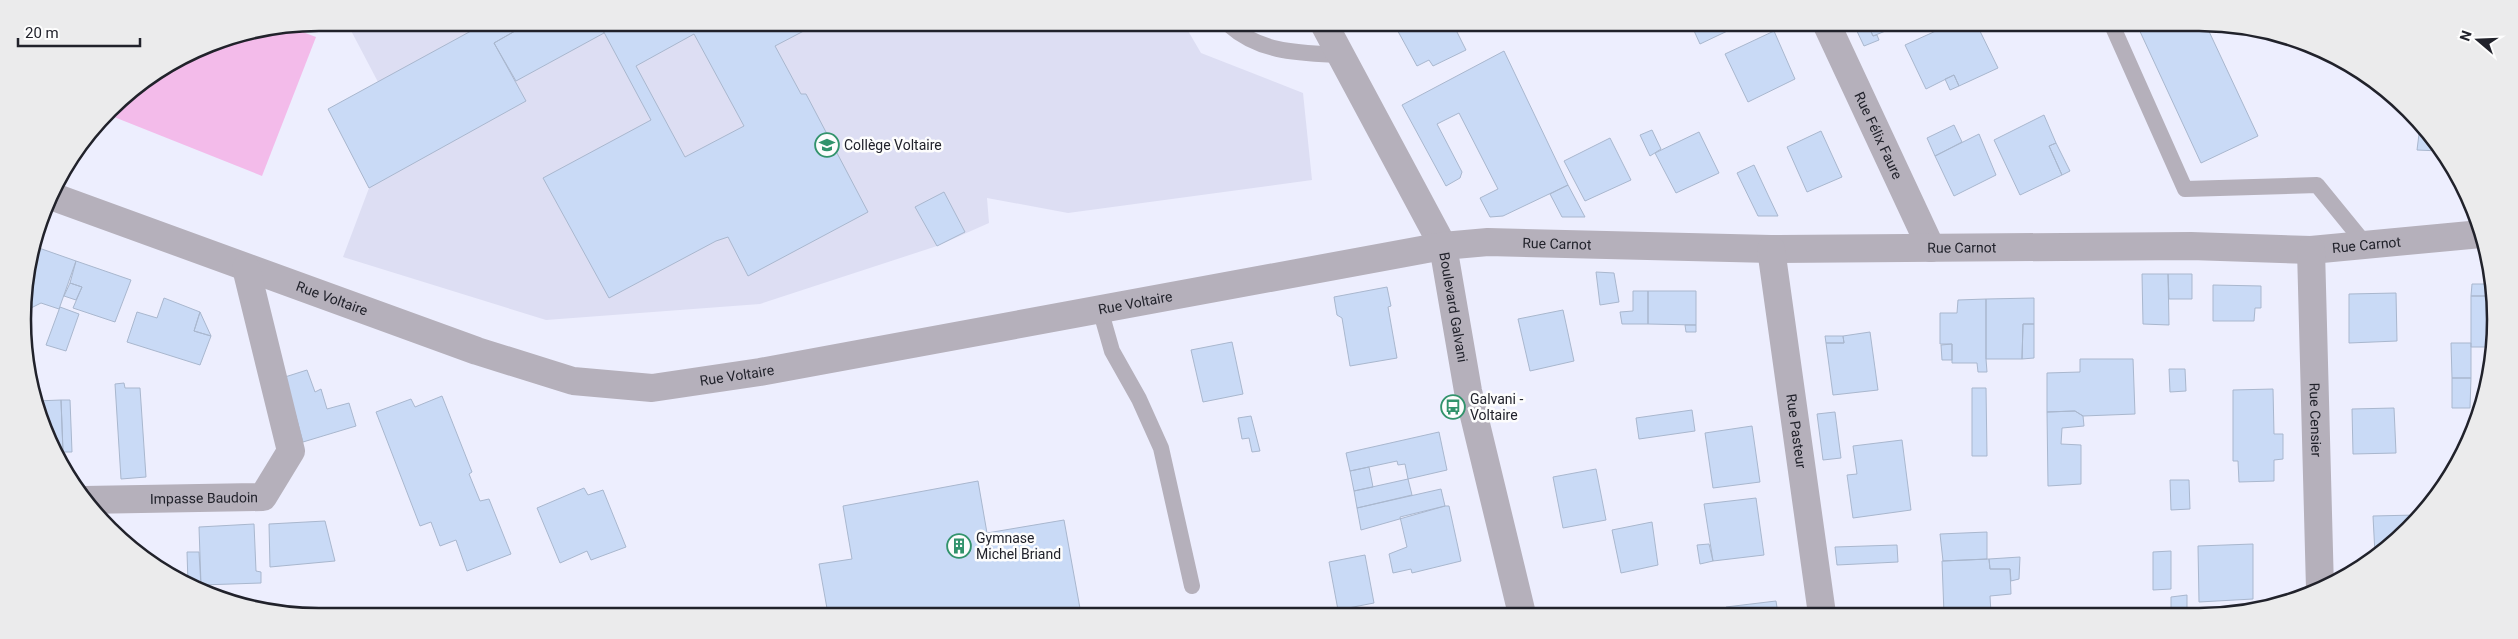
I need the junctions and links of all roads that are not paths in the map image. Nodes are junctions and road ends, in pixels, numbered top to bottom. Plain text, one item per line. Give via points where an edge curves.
1 (1236, 31) edge
2 (1328, 31) edge
3 (1830, 31) edge
4 (2115, 31) edge
5 (1340, 55) junction
6 (58, 199) edge
7 (2474, 235) edge
8 (2366, 245) junction
9 (1443, 246) junction
10 (1931, 248) junction
11 (1771, 249) junction
12 (2311, 250) junction
13 (246, 268) junction
14 (1100, 309) junction
15 (95, 500) edge
16 (2320, 581) edge
17 (1192, 586) dead end
18 (1521, 608) edge
19 (1821, 608) edge

1 - 5 lane via 1260,45 1292,53
2 - 5 street, Boulevard Galvani
3 - 10 street, Rue Félix Faure
4 - 8 lane via 2185,189 2317,185
5 - 9 street, Boulevard Galvani
6 - 13 street, Rue Voltaire
7 - 8 street, Rue Carnot
8 - 12 street, Rue Carnot
9 - 11 street, Rue Carnot via 1488,242
9 - 14 street, Rue Voltaire
9 - 18 street, Boulevard Galvani via 1468,391
10 - 11 street, Rue Carnot
10 - 12 street, Rue Carnot via 2191,246
11 - 19 street, Rue Pasteur
12 - 16 street, Rue Censier
13 - 14 street, Rue Voltaire via 478,351 573,381 652,388 760,372
13 - 15 street, Impasse Baudoin via 291,451 263,497
14 - 17 lane via 1112,352 1139,399 1161,448

